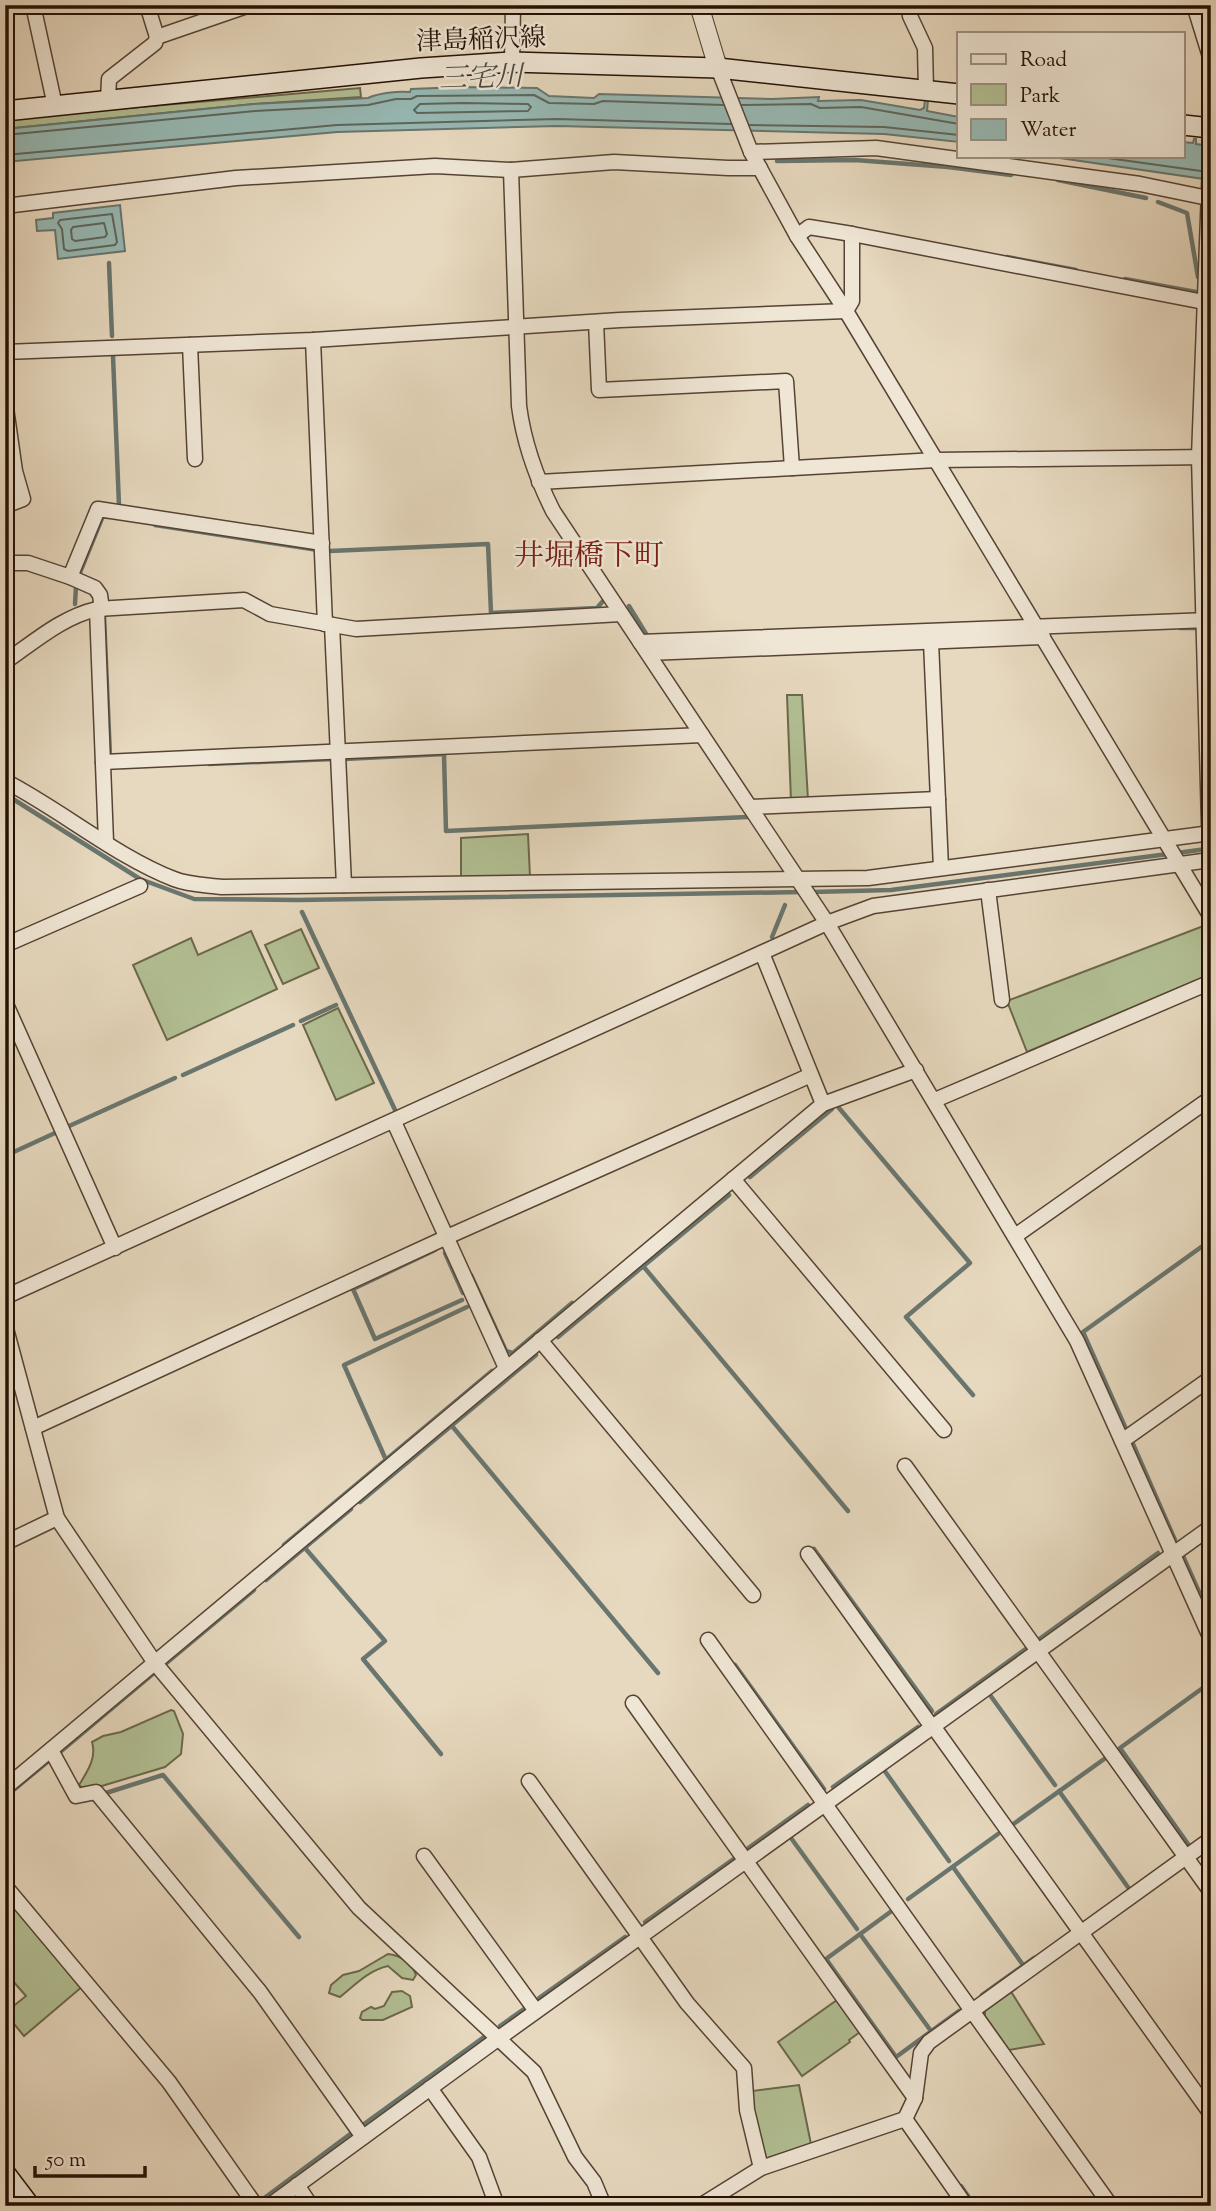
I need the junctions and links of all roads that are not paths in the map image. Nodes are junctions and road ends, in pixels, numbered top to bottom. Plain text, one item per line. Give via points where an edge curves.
1 (33, 5) edge
2 (147, 5) edge
3 (250, 5) edge
4 (513, 5) edge
5 (699, 5) edge
6 (908, 5) edge
7 (1194, 5) edge
8 (157, 37) junction
9 (1211, 60) edge
10 (512, 62) junction
11 (718, 68) junction
12 (926, 90) junction
13 (957, 93) edge
14 (108, 100) junction
15 (55, 106) junction
16 (5, 111) edge
17 (1184, 125) edge
18 (1211, 128) edge
19 (1211, 138) edge
20 (750, 150) junction
21 (760, 168) junction
22 (511, 170) junction
23 (1209, 193) junction
24 (5, 206) edge
25 (1209, 227) edge
26 (852, 234) junction
27 (797, 236) junction
28 (1205, 302) junction
29 (846, 311) junction
30 (596, 322) junction
31 (516, 328) junction
32 (313, 340) junction
33 (190, 345) junction
34 (5, 352) edge
35 (5, 401) edge
36 (1205, 457) edge
37 (195, 459) dead end
38 (936, 460) junction
39 (792, 468) junction
40 (10, 473) edge
41 (539, 482) junction
42 (5, 506) edge
43 (321, 543) junction
44 (5, 563) edge
45 (70, 577) junction
46 (100, 609) junction
47 (621, 614) junction
48 (328, 624) junction
49 (1207, 627) edge
50 (1040, 632) junction
51 (839, 640) junction
52 (931, 642) junction
53 (644, 648) junction
54 (5, 662) edge
55 (702, 735) junction
56 (338, 753) junction
57 (103, 762) junction
58 (5, 781) edge
59 (938, 799) junction
60 (750, 807) junction
61 (1210, 835) edge
62 (106, 842) junction
63 (1167, 843) junction
64 (1210, 858) edge
65 (1178, 862) junction
66 (940, 868) junction
67 (344, 885) junction
68 (140, 886) dead end
69 (804, 888) junction
70 (988, 890) junction
71 (1211, 917) edge
72 (827, 923) junction
73 (5, 945) edge
74 (762, 953) junction
75 (1211, 982) edge
76 (1002, 1000) dead end
77 (5, 1002) edge
78 (916, 1070) junction
79 (811, 1075) junction
80 (1211, 1098) edge
81 (935, 1100) junction
82 (823, 1104) junction
83 (394, 1122) junction
84 (733, 1179) junction
85 (1015, 1236) junction
86 (447, 1237) junction
87 (115, 1248) junction
88 (5, 1297) edge
89 (5, 1325) edge
90 (540, 1340) junction
91 (506, 1368) junction
92 (1211, 1378) edge
93 (33, 1428) junction
94 (944, 1430) dead end
95 (1122, 1441) junction
96 (905, 1466) dead end
97 (57, 1518) junction
98 (1211, 1527) edge
99 (5, 1542) edge
100 (808, 1554) dead end
101 (1173, 1555) junction
102 (753, 1595) dead end
103 (1211, 1639) edge
104 (708, 1640) dead end
105 (1038, 1651) junction
106 (155, 1663) junction
107 (633, 1703) dead end
108 (933, 1727) junction
109 (51, 1750) junction
110 (529, 1781) dead end
111 (5, 1788) edge
112 (826, 1804) junction
113 (1211, 1839) edge
114 (424, 1857) dead end
115 (1185, 1857) junction
116 (746, 1861) junction
117 (5, 1886) edge
118 (1211, 1892) edge
119 (1082, 1932) junction
120 (640, 1937) junction
121 (536, 2011) junction
122 (974, 2011) junction
123 (499, 2038) junction
124 (430, 2088) junction
125 (915, 2098) junction
126 (1211, 2114) edge
127 (905, 2119) junction
128 (363, 2137) junction
129 (761, 2168) junction
130 (5, 2173) edge
131 (297, 2185) junction
132 (30, 2206) edge
133 (256, 2206) edge
134 (269, 2206) edge
135 (310, 2206) edge
136 (497, 2206) edge
137 (604, 2206) edge
138 (700, 2206) edge
139 (966, 2206) edge
140 (1111, 2206) edge

1 - 15 street
2 - 8 street
3 - 8 street
4 - 10 street
5 - 11 street
6 - 12 street via 925,48
7 - 9 street
8 - 14 street via 109,79
10 - 11 main road, 津島稲沢線
10 - 14 main road, 津島稲沢線
11 - 12 main road, 津島稲沢線
11 - 20 street
12 - 13 main road, 津島稲沢線
14 - 15 main road, 津島稲沢線
15 - 16 main road, 津島稲沢線
17 - 18 main road
19 - 23 street
20 - 21 street
20 - 23 street via 876,148
21 - 22 street via 614,162
21 - 27 street
22 - 24 street via 435,166 236,178
22 - 31 street
23 - 25 street
25 - 28 street
26 - 27 street via 808,227
26 - 28 street
26 - 29 street via 852,301
27 - 29 street
28 - 36 street
29 - 30 street
29 - 38 street
30 - 31 street
30 - 39 street via 600,390 786,381
31 - 32 street
31 - 41 street via 522,429
32 - 33 street
32 - 43 street
33 - 34 street
33 - 37 street
35 - 40 street
36 - 38 street
36 - 49 street
38 - 39 street
38 - 50 street
39 - 41 street
40 - 42 street via 23,499
41 - 47 street
43 - 45 street via 98,509
43 - 48 street
44 - 45 street via 29,563
45 - 46 street via 95,588
46 - 48 street via 244,600 270,614
46 - 54 street via 63,621
46 - 57 street
47 - 48 street via 356,629
47 - 53 street
48 - 56 street
49 - 50 street
49 - 61 street
50 - 51 street
50 - 52 street
50 - 63 street
51 - 52 street
51 - 53 street
52 - 59 street
53 - 55 street
55 - 56 street
55 - 60 street
56 - 57 street
56 - 67 street
57 - 62 street
58 - 62 street
59 - 60 street
59 - 66 street
60 - 69 street
61 - 63 street
61 - 64 street
62 - 67 street via 177,880 222,887
63 - 65 street
63 - 66 street
64 - 65 street
65 - 70 street
65 - 71 street
66 - 69 street
67 - 69 street
68 - 73 street
69 - 72 street
70 - 72 street via 873,906
70 - 76 street
72 - 74 street
72 - 78 street
74 - 79 street
74 - 83 street
75 - 81 street
77 - 87 street
78 - 81 street
78 - 82 street
79 - 82 street
79 - 86 street
80 - 85 street
81 - 85 street
82 - 84 street
83 - 86 street
83 - 87 street
84 - 90 street
84 - 94 street
85 - 95 street via 1077,1341
86 - 91 street
86 - 93 street
87 - 88 street
89 - 93 street
90 - 91 street
90 - 102 street
91 - 106 street
92 - 95 street
93 - 97 street
95 - 101 street
96 - 105 street
97 - 99 street
97 - 106 street
98 - 101 street
100 - 108 street
101 - 103 street
101 - 105 street
104 - 112 street
105 - 108 street
105 - 115 street
106 - 109 street
106 - 123 street via 359,1908
107 - 116 street
108 - 112 street
108 - 119 street
109 - 111 street
109 - 128 street via 76,1796 96,1792 260,1992
110 - 120 street
112 - 116 street
112 - 122 street
113 - 115 street
114 - 121 street
115 - 118 street
115 - 119 street
116 - 120 street
116 - 125 street
117 - 133 street via 169,2082
119 - 122 street
119 - 126 street
120 - 121 street
120 - 129 street via 687,2003 744,2068 747,2110
121 - 123 street
122 - 125 street via 929,2042 921,2053
122 - 140 street
123 - 124 street
123 - 137 street via 534,2072
124 - 128 street
124 - 136 street via 479,2157
125 - 127 street
127 - 129 street
127 - 139 street
128 - 131 street
129 - 138 street
130 - 132 main road
131 - 134 street
131 - 135 street

